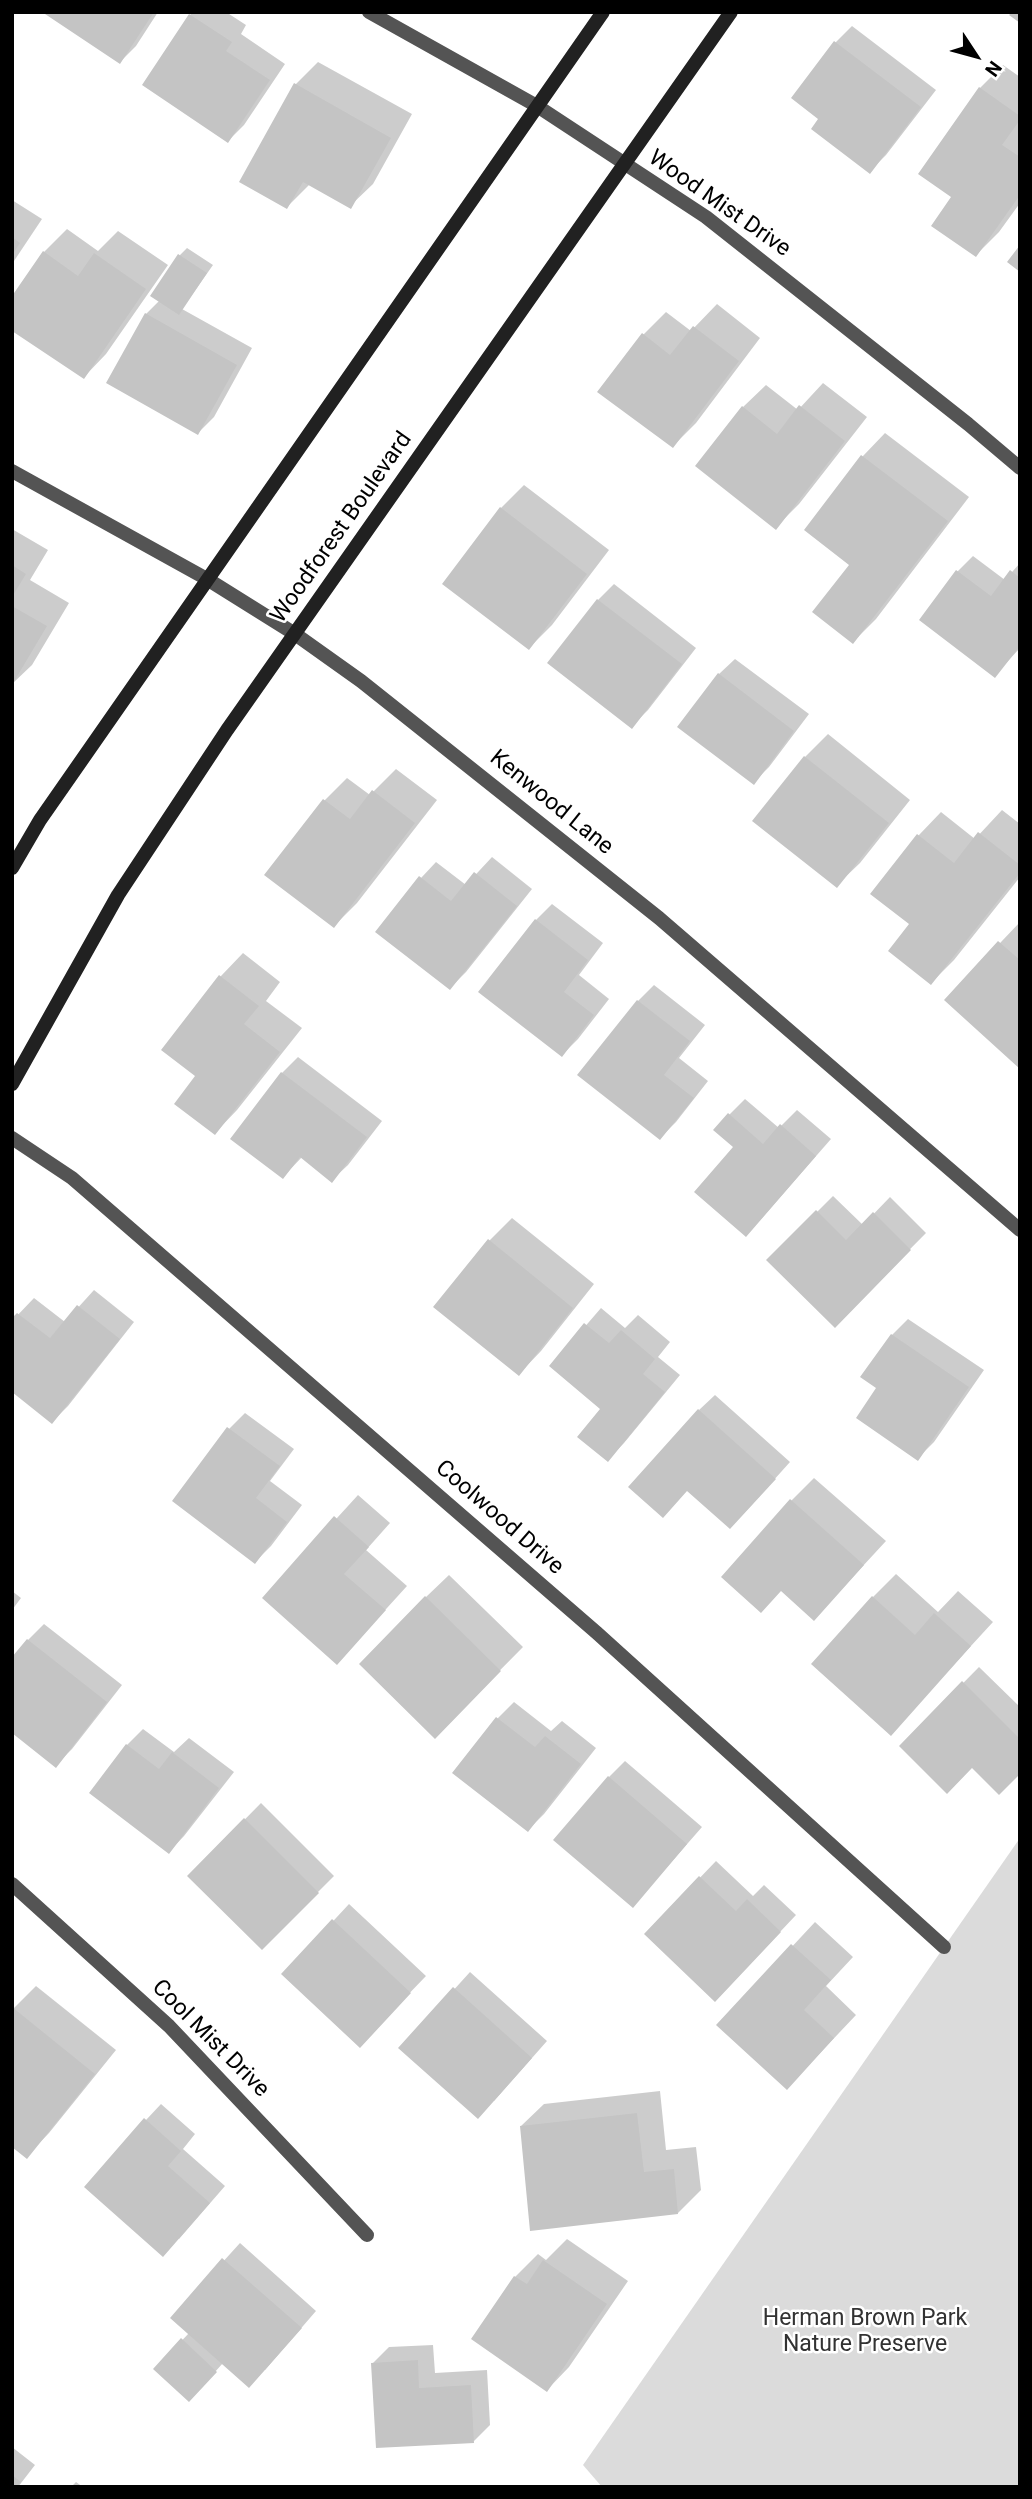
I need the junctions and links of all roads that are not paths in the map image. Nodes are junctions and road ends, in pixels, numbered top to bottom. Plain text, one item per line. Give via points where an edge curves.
1 (369, 12) edge
2 (603, 12) edge
3 (731, 12) edge
4 (537, 106) junction
5 (624, 165) junction
6 (1020, 468) edge
7 (12, 471) edge
8 (207, 579) junction
9 (295, 634) junction
10 (12, 867) edge
11 (12, 1084) edge
12 (12, 1138) edge
13 (1020, 1230) edge
14 (12, 1884) edge
15 (944, 1947) dead end
16 (367, 2235) dead end

1 - 4 street, Wood Mist Drive
2 - 4 street
3 - 5 street, Woodforest Boulevard
4 - 5 street, Wood Mist Drive
4 - 8 street
5 - 6 street, Wood Mist Drive via 706,217
5 - 9 street, Woodforest Boulevard
7 - 8 street, Kenwood Lane
8 - 9 street, Kenwood Lane
8 - 10 street
9 - 11 street, Woodforest Boulevard via 118,895
9 - 13 street, Kenwood Lane via 361,681 659,918
12 - 15 street, Coolwood Drive via 72,1178 597,1633
14 - 16 street, Cool Mist Drive via 169,2026

